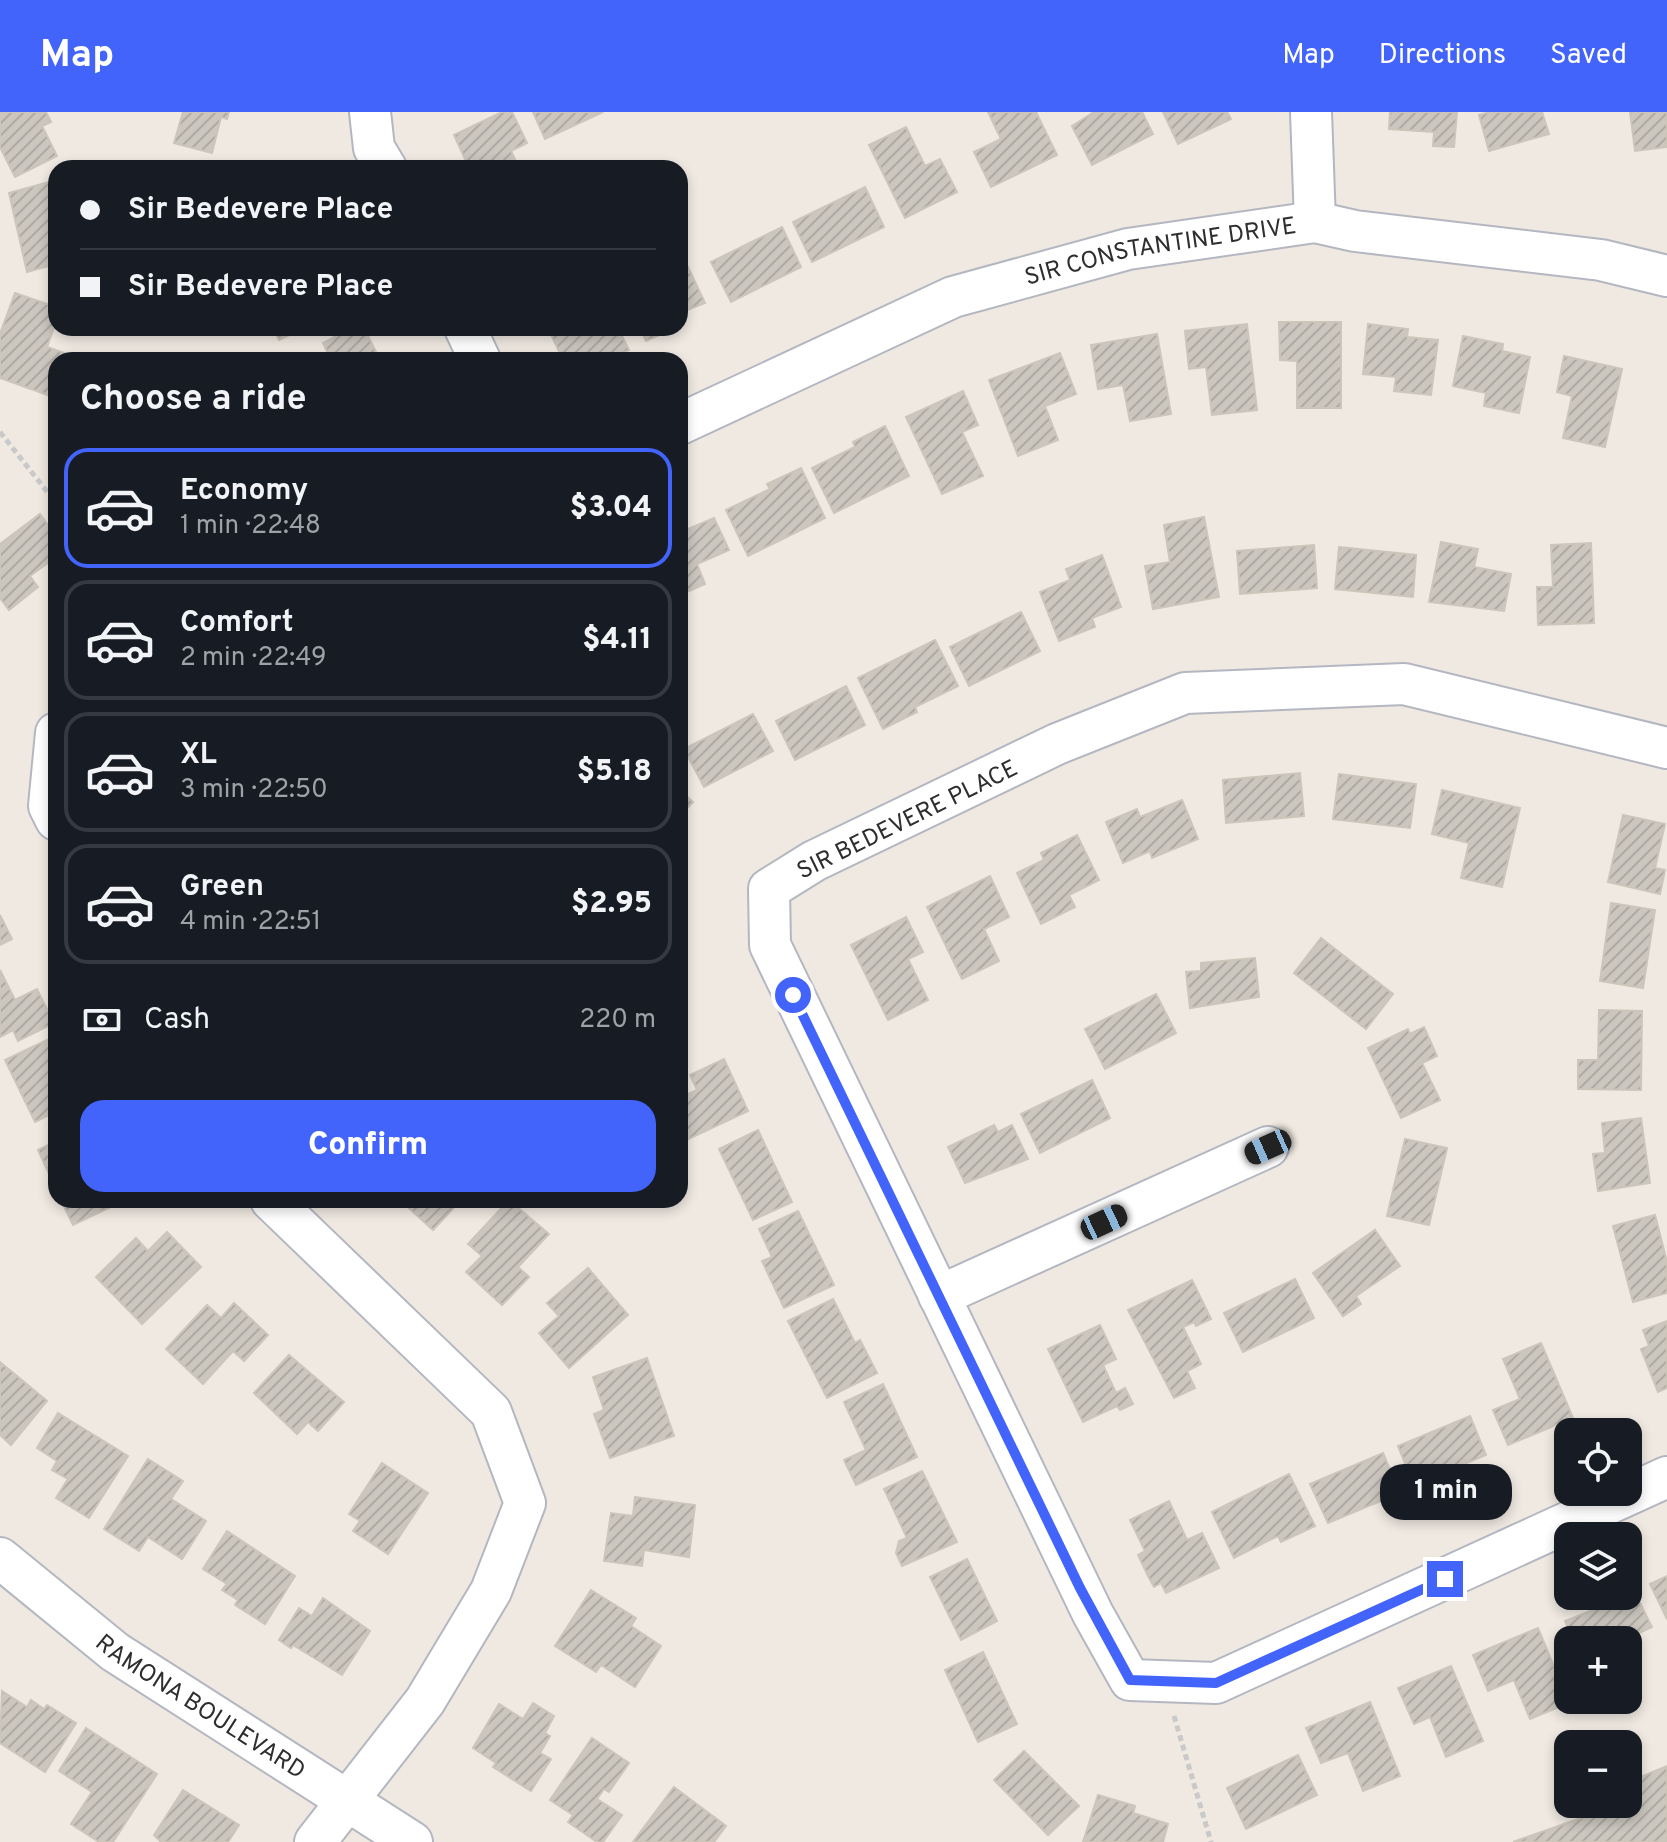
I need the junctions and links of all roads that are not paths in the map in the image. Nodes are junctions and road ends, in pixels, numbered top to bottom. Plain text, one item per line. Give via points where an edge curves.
1 (370, 112) edge
2 (1311, 112) edge
3 (381, 160) edge
4 (1315, 222) junction
5 (1667, 276) edge
6 (688, 420) edge
7 (1667, 748) edge
8 (1268, 1147) dead end
9 (279, 1208) edge
10 (939, 1296) junction
11 (1667, 1477) edge
12 (0, 1558) edge
13 (345, 1799) junction
14 (315, 1842) edge
15 (412, 1842) edge

1 - 3 street via 374,148
2 - 4 street
4 - 5 street, SIR CONSTANTINE DRIVE via 1601,260
4 - 6 street, SIR CONSTANTINE DRIVE via 1128,249 953,297
7 - 10 street, SIR BEDEVERE PLACE via 1404,684 1185,693 1057,744 814,861 769,889 770,945
8 - 10 street
9 - 13 street via 491,1412 525,1503 491,1591 425,1701
10 - 11 street, SIR BEDEVERE PLACE via 1130,1680 1216,1683
12 - 13 street, RAMONA BOULEVARD via 115,1652
13 - 14 street
13 - 15 street, RAMONA BOULEVARD

